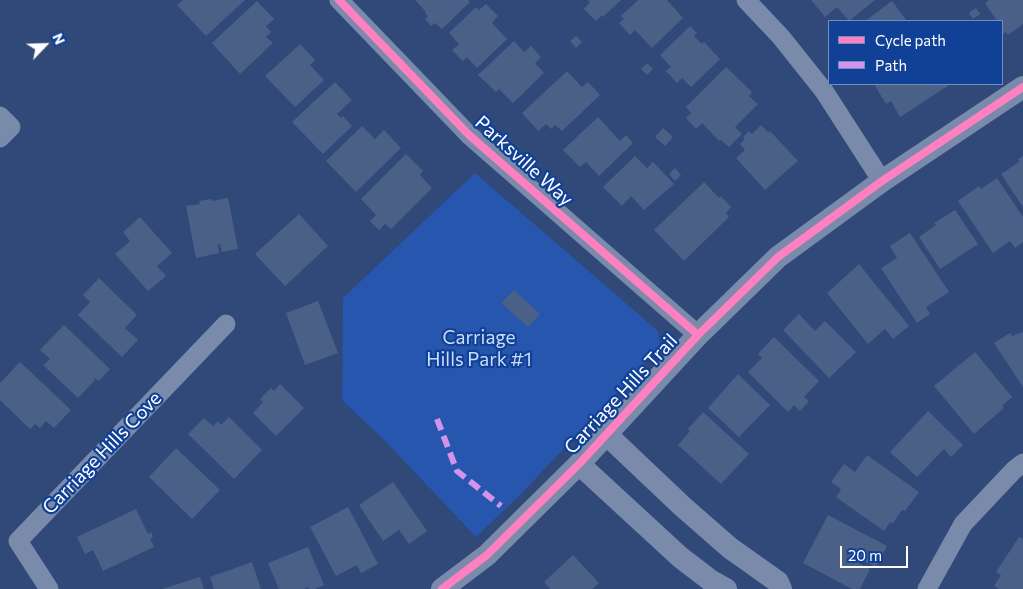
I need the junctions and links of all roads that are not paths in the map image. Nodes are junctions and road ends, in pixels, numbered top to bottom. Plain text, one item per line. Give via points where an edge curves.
1 (339, 0) edge
2 (746, 0) edge
3 (1023, 87) edge
4 (0, 116) edge
5 (0, 138) edge
6 (882, 181) junction
7 (226, 324) dead end
8 (698, 335) junction
9 (606, 434) junction
10 (1023, 463) edge
11 (579, 464) junction
12 (49, 589) edge
13 (442, 589) edge
14 (726, 589) edge
15 (781, 589) edge
16 (927, 589) edge

1 - 8 street, Parksville Way via 468,135
2 - 6 street via 824,91
3 - 6 street, Carriage Hills Trail
4 - 5 street via 11,127
6 - 8 street, Carriage Hills Trail via 778,257
7 - 12 street, Carriage Hills Cove via 18,541
8 - 9 street, Carriage Hills Trail
9 - 11 street, Carriage Hills Trail
9 - 15 street via 716,536 778,582
10 - 16 street via 963,524
11 - 13 street, Carriage Hills Trail via 487,555
11 - 14 street via 680,558

